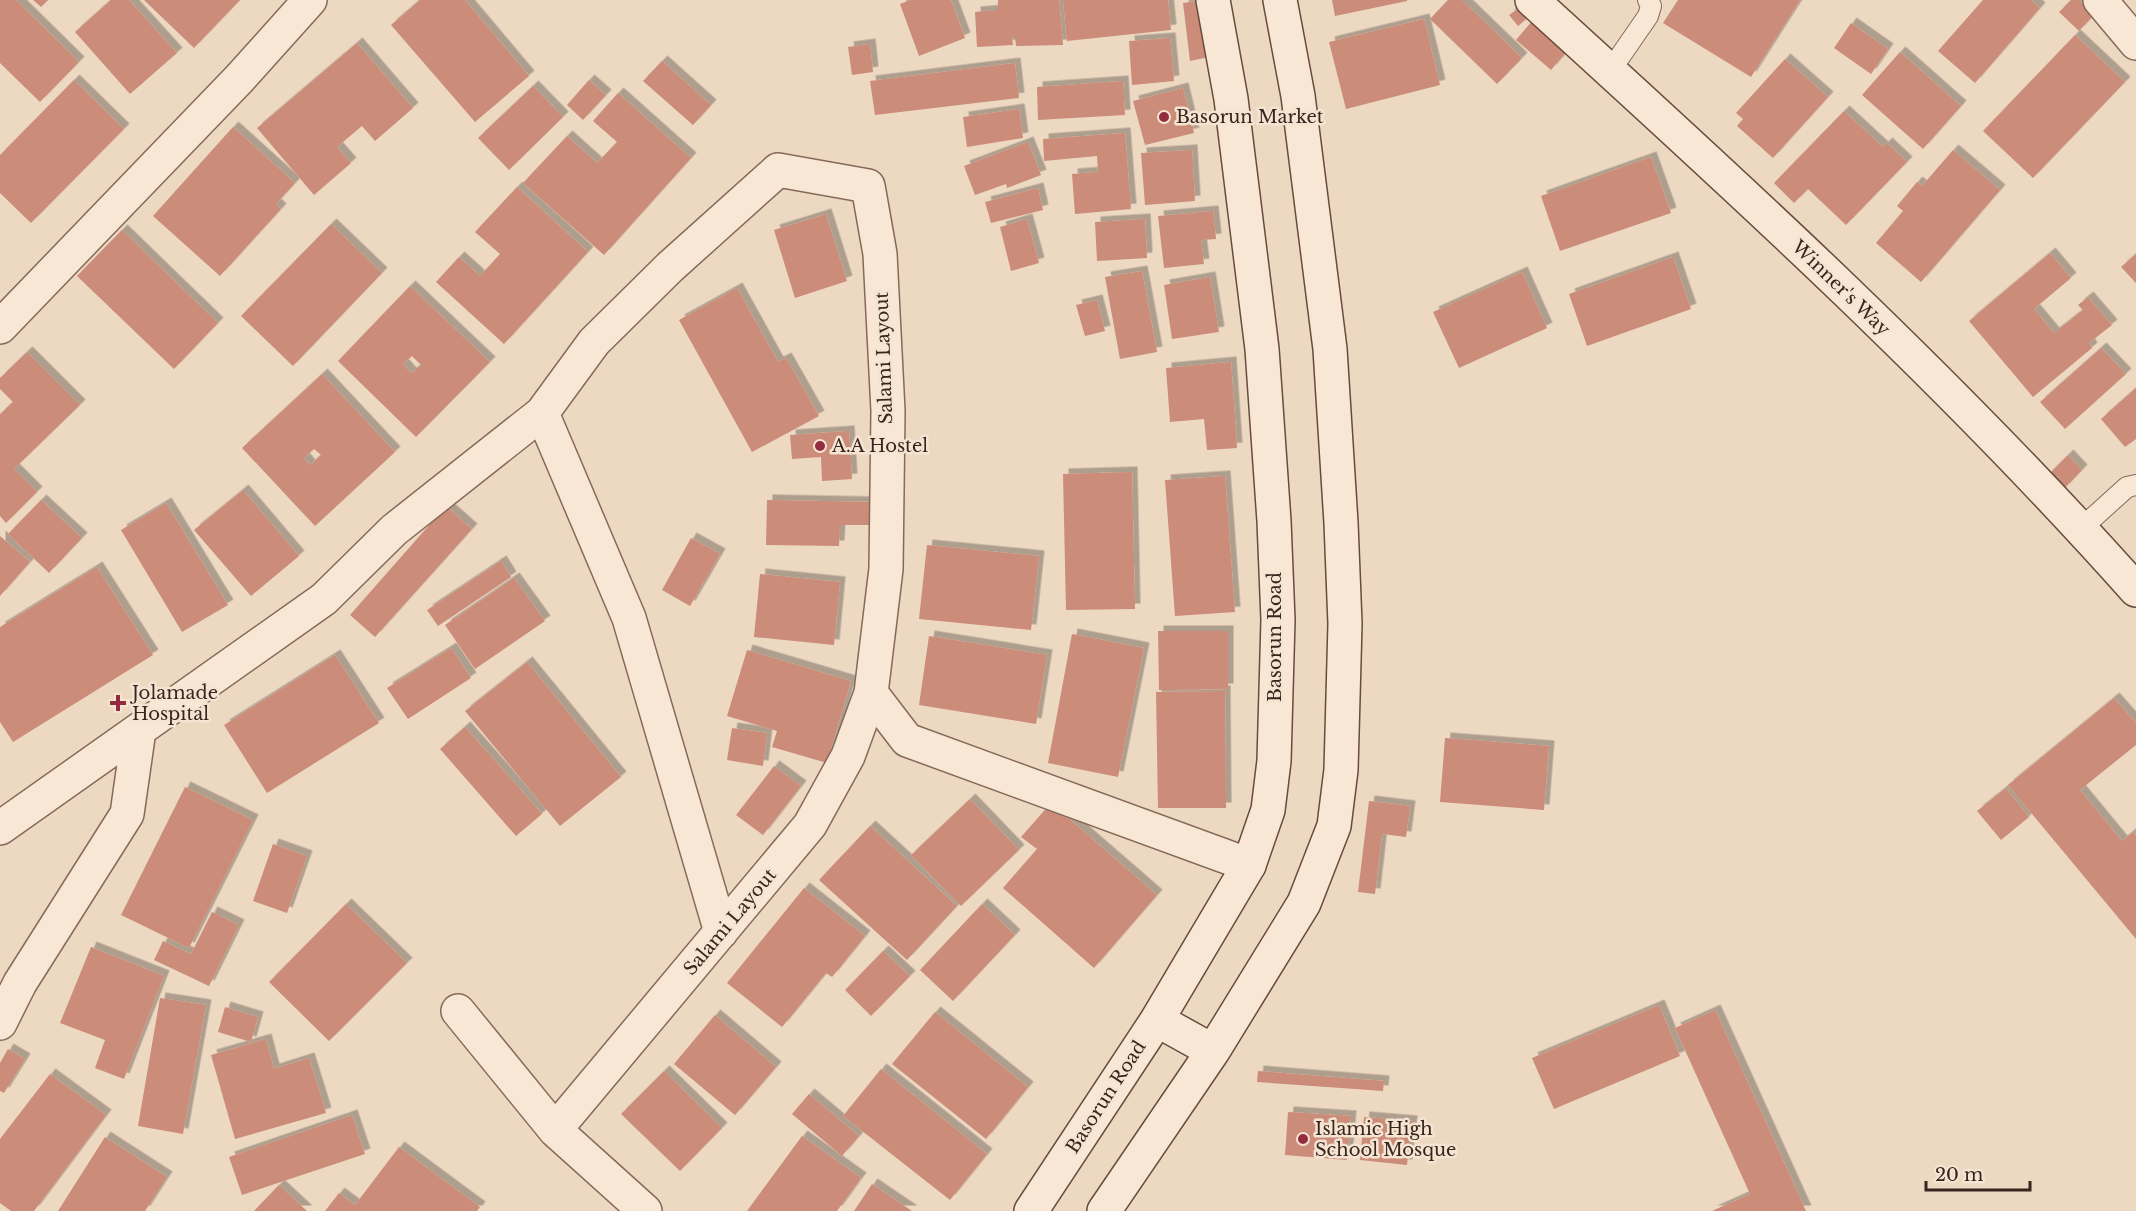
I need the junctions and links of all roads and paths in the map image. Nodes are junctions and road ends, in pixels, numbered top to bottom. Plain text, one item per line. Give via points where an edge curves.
1 (310, 0) edge
2 (1213, 0) edge
3 (1280, 0) edge
4 (1532, 0) edge
5 (1648, 0) edge
6 (2100, 0) edge
7 (2136, 43) edge
8 (1610, 71) junction
9 (0, 327) edge
10 (542, 413) junction
11 (2136, 485) edge
12 (2079, 526) junction
13 (2136, 590) edge
14 (871, 693) junction
15 (139, 730) junction
16 (0, 828) edge
17 (1249, 865) junction
18 (721, 932) junction
19 (458, 1011) dead end
20 (1156, 1020) junction
21 (0, 1023) edge
22 (1213, 1051) junction
23 (555, 1130) junction
24 (645, 1211) edge
25 (1031, 1211) edge
26 (1104, 1211) edge

1 - 9 street
2 - 17 street, Basorun Road via 1231,99 1262,349 1274,521 1278,620 1274,761 1268,810
3 - 22 street via 1298,96 1330,349 1345,613 1341,770 1334,826 1304,903
4 - 8 street, Winner's Way
5 - 8 lane via 1648,16
6 - 7 street
8 - 12 street, Winner's Way via 1946,388
10 - 14 street, Salami Layout via 594,342 778,170 868,186 880,254 888,411 886,569
10 - 15 street via 394,530 324,599
10 - 18 street via 629,618
11 - 12 lane via 2127,487
12 - 13 street, Winner's Way
14 - 17 street via 907,740
14 - 18 street, Salami Layout via 848,756 810,825
15 - 16 street
15 - 21 street via 127,814 20,983
17 - 20 street, Basorun Road
18 - 23 street, Salami Layout
19 - 23 street
20 - 22 street
20 - 25 street, Basorun Road
22 - 26 street
23 - 24 street

